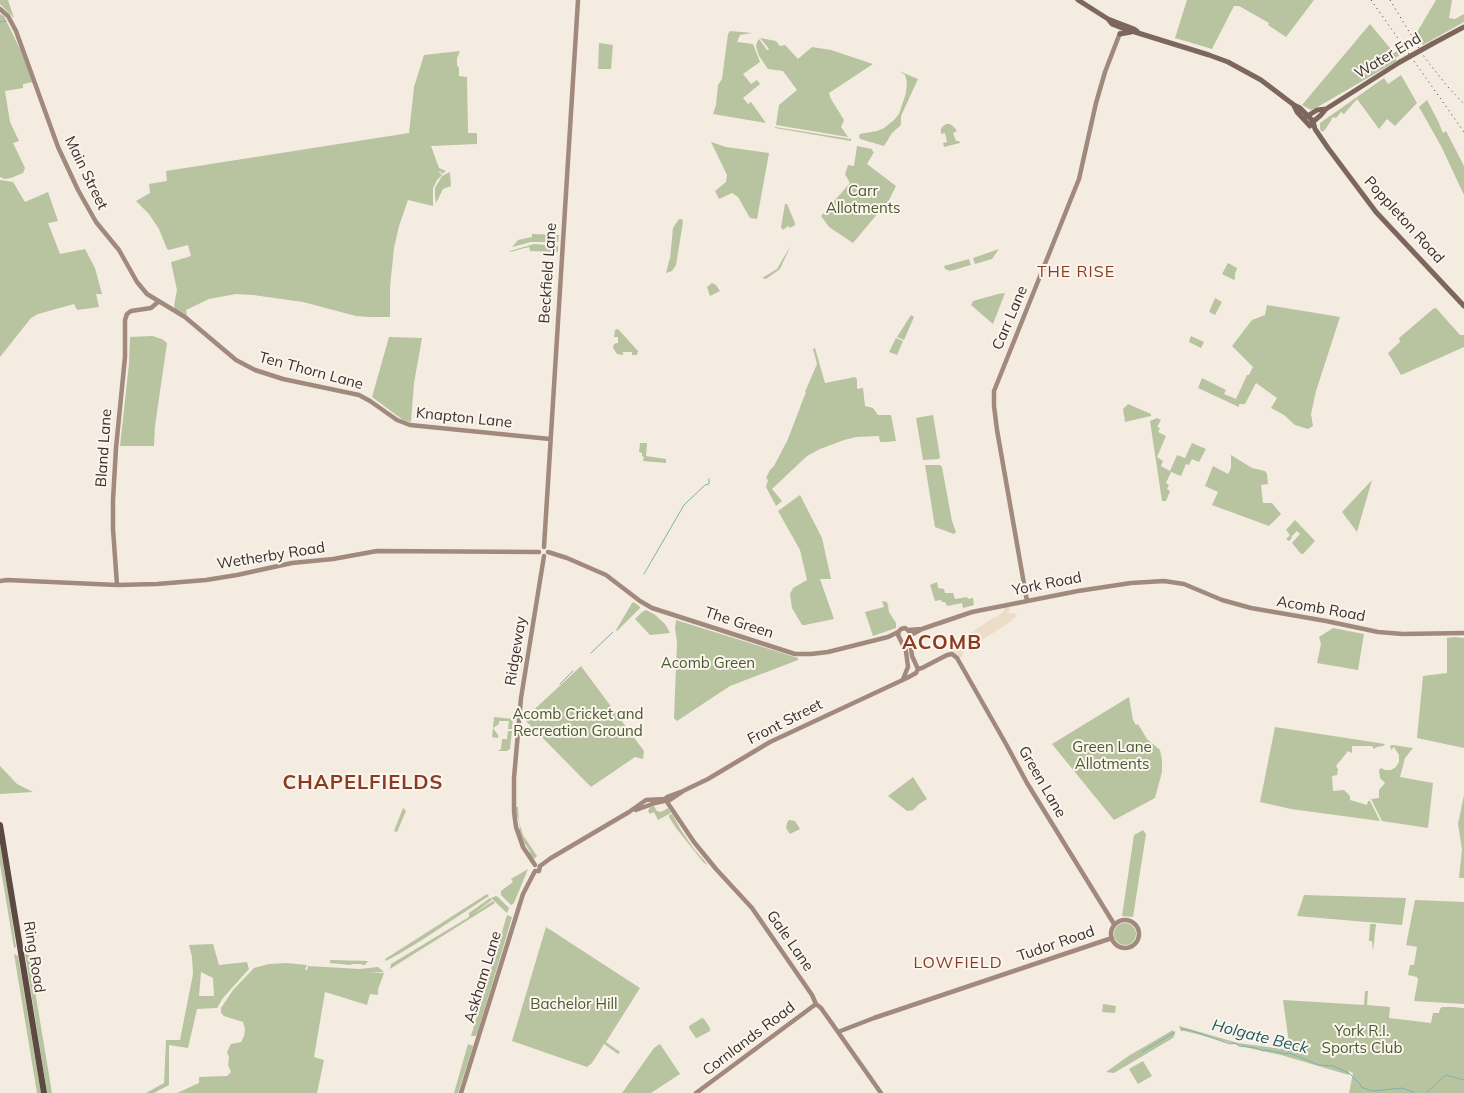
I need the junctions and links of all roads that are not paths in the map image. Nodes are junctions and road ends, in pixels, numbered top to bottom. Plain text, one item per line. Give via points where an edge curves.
1 (578, 0) edge
2 (1078, 0) edge
3 (0, 9) edge
4 (1464, 27) edge
5 (1122, 29) junction
6 (1326, 110) junction
7 (1306, 117) junction
8 (1311, 123) junction
9 (158, 302) junction
10 (1464, 306) edge
11 (189, 320) joint
12 (381, 408) joint
13 (550, 439) junction
14 (544, 547) junction
15 (539, 552) junction
16 (546, 554) junction
17 (0, 580) edge
18 (1179, 582) joint
19 (117, 585) junction
20 (1027, 601) junction
21 (922, 628) junction
22 (908, 630) junction
23 (1464, 633) edge
24 (900, 636) junction
25 (909, 636) junction
26 (917, 666) junction
27 (908, 669) junction
28 (914, 674) junction
29 (902, 680) junction
30 (668, 800) junction
31 (0, 825) edge
32 (536, 868) junction
33 (1114, 924) junction
34 (1112, 938) junction
35 (816, 1004) junction
36 (838, 1032) junction
37 (44, 1093) edge
38 (460, 1093) edge
39 (696, 1093) edge
40 (881, 1093) edge

1 - 13 street, Beckfield Lane
2 - 5 main road
3 - 9 street, Main Street via 16,30 58,147 86,205 139,286
4 - 6 main road, Water End, bridge via 1400,62
5 - 7 main road via 1228,62 1262,80 1300,108
5 - 20 street, Carr Lane via 1096,102 1079,179 994,391 996,422
6 - 7 main road, Water End via 1317,110
6 - 8 main road, Water End
7 - 8 main road
8 - 10 main road, Poppleton Road via 1376,212
9 - 11 street, Main Street
9 - 19 street, Bland Lane via 151,308 133,310 125,320 112,529
11 - 12 street, Ten Thorn Lane via 248,367 283,379 359,395
12 - 13 street, Knapton Lane via 410,425
13 - 14 street, Beckfield Lane
14 - 15 street
14 - 16 street via 548,550
15 - 16 street via 540,555
15 - 19 street, Wetherby Road via 377,551 206,580
16 - 24 street, The Green via 566,557 606,575 640,601 660,610 795,654 828,652
16 - 32 street, Ridgeway via 521,698 514,778 516,827
17 - 19 street, Wetherby Road
18 - 20 street, York Road via 1133,582
18 - 23 street, Acomb Road via 1227,602 1378,632
20 - 21 street, York Road via 963,614
21 - 22 street, York Road
21 - 25 street, York Road
22 - 24 street, York Road via 902,628
22 - 25 street
24 - 25 street, York Road via 905,639
24 - 27 street
25 - 26 street
26 - 27 street via 912,664
26 - 28 street
26 - 33 street, Green Lane via 922,668 949,654 957,658 1027,783
27 - 28 street
27 - 29 street
28 - 29 street, Front Street
29 - 30 street, Front Street via 768,743
30 - 32 street, Askham Lane via 629,812
30 - 35 street, Gale Lane via 698,849 752,908
31 - 37 highway, Ring Road
32 - 38 street, Askham Lane via 520,902
33 - 34 street
33 - 34 street via 1130,921 1138,929 1138,938 1124,948 1116,945
34 - 36 street, Tudor Road
35 - 36 street, Gale Lane
35 - 39 street, Cornlands Road
36 - 40 street, Gale Lane

